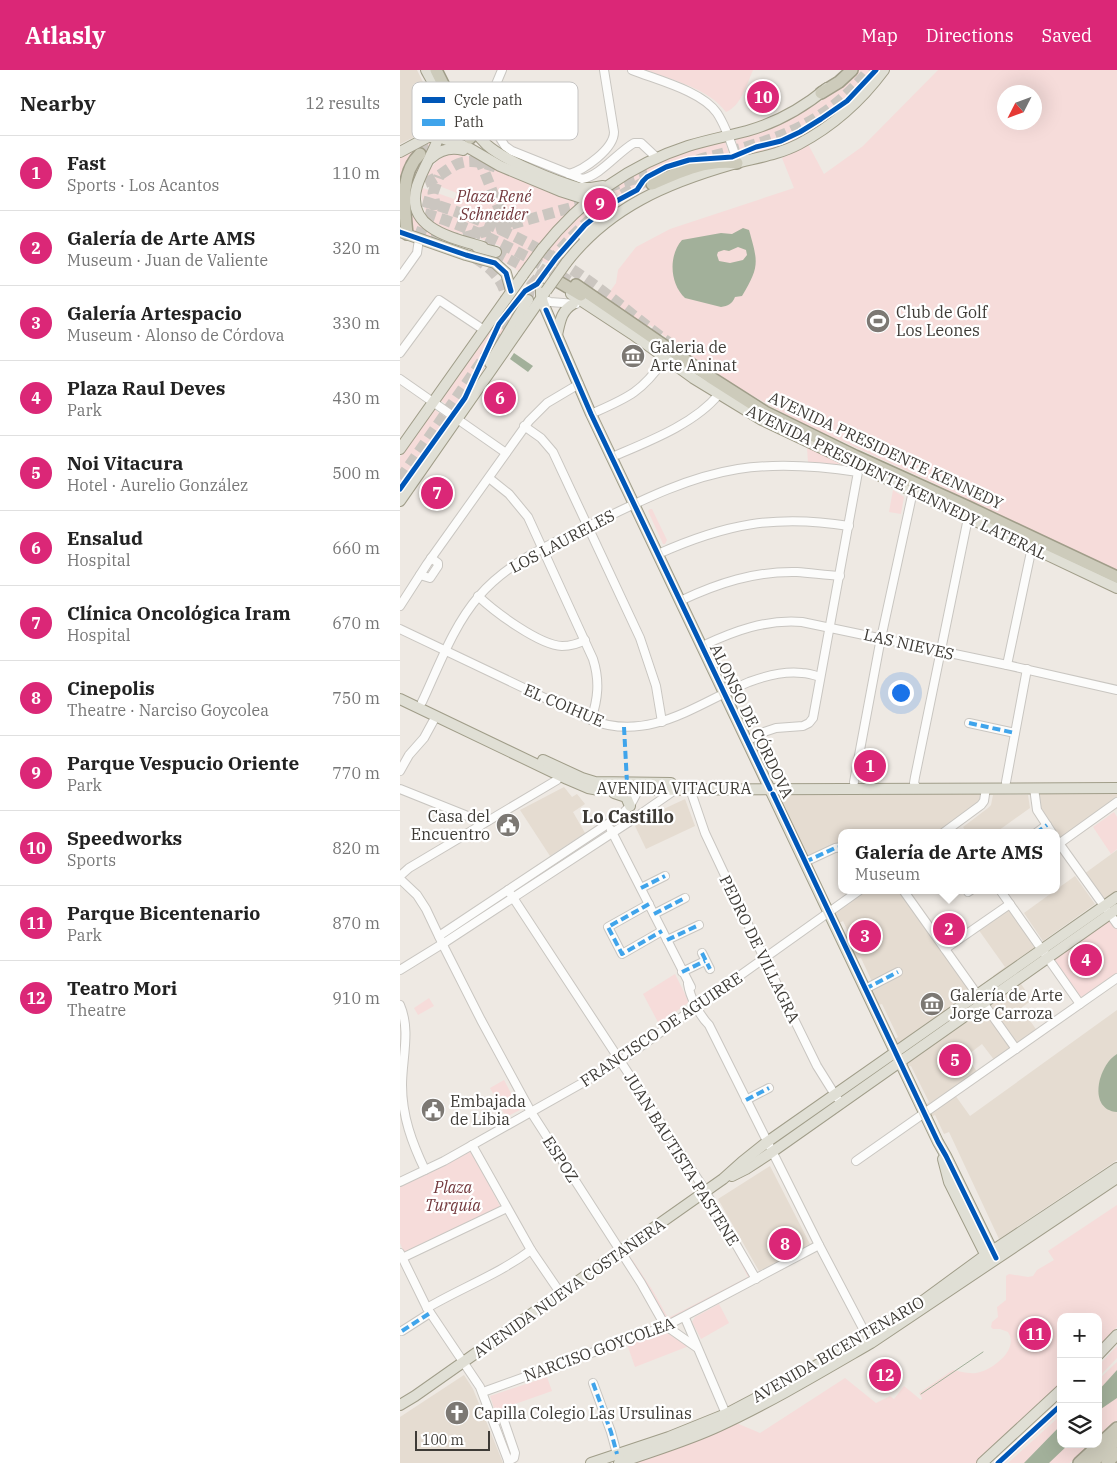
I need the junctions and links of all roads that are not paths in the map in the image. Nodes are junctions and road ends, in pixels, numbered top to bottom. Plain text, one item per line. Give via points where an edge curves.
1 (426, 70) edge
2 (436, 70) edge
3 (441, 70) edge
4 (502, 70) edge
5 (604, 70) edge
6 (632, 70) edge
7 (846, 70) edge
8 (852, 70) edge
9 (884, 70) edge
10 (432, 82) edge
11 (442, 82) edge
12 (447, 82) edge
13 (497, 82) edge
14 (821, 93) junction
15 (728, 136) junction
16 (422, 140) edge
17 (436, 140) edge
18 (457, 140) tunnel mouth
19 (469, 140) edge
20 (483, 140) edge
21 (502, 140) edge
22 (470, 143) junction
23 (493, 150) junction
24 (512, 151) junction
25 (400, 152) edge
26 (598, 155) junction
27 (615, 156) junction
28 (424, 157) junction
29 (657, 158) junction
30 (738, 163) junction
31 (503, 165) junction
32 (569, 174) junction
33 (612, 183) junction
34 (652, 184) tunnel mouth
35 (574, 190) tunnel mouth
36 (596, 194) junction
37 (595, 220) tunnel mouth
38 (403, 233) edge
39 (419, 239) junction
40 (482, 248) junction
41 (496, 252) tunnel mouth
42 (563, 261) junction
43 (400, 277) edge
44 (558, 284) joint
45 (576, 285) tunnel mouth
46 (511, 291) junction
47 (543, 292) junction
48 (528, 300) tunnel mouth
49 (573, 304) junction
50 (527, 318) junction
51 (550, 320) junction
52 (638, 328) junction
53 (484, 330) junction
54 (557, 335) junction
55 (400, 353) edge
56 (664, 360) junction
57 (693, 378) junction
58 (400, 379) edge
59 (579, 384) junction
60 (479, 389) junction
61 (719, 394) junction
62 (433, 402) junction
63 (591, 414) junction
64 (458, 419) junction
65 (524, 426) junction
66 (400, 449) edge
67 (506, 453) junction
68 (612, 457) junction
69 (858, 472) junction
70 (882, 477) junction
71 (489, 478) junction
72 (913, 491) junction
73 (400, 501) edge
74 (634, 504) junction
75 (968, 518) junction
76 (588, 526) junction
77 (849, 526) junction
78 (1032, 547) junction
79 (542, 548) junction
80 (658, 554) junction
81 (840, 576) junction
82 (1117, 577) edge
83 (1117, 588) edge
84 (478, 596) junction
85 (680, 601) junction
86 (400, 606) edge
87 (830, 627) junction
88 (400, 629) edge
89 (881, 638) junction
90 (585, 640) junction
91 (702, 646) junction
92 (446, 650) junction
93 (941, 652) junction
94 (1007, 664) junction
95 (1027, 669) junction
96 (820, 677) junction
97 (1117, 690) edge
98 (400, 692) edge
99 (724, 693) junction
100 (400, 698) edge
101 (422, 702) junction
102 (436, 716) junction
103 (591, 720) junction
104 (662, 722) junction
105 (969, 723) dead end
106 (1015, 733) junction
107 (747, 741) junction
108 (400, 771) edge
109 (561, 772) junction
110 (854, 782) junction
111 (1117, 782) edge
112 (645, 783) junction
113 (915, 785) junction
114 (1002, 785) junction
115 (768, 786) junction
116 (986, 788) junction
117 (1034, 788) junction
118 (1117, 788) edge
119 (400, 789) edge
120 (690, 789) junction
121 (604, 790) junction
122 (675, 790) junction
123 (638, 791) junction
124 (1117, 802) edge
125 (630, 806) junction
126 (611, 822) junction
127 (954, 825) junction
128 (1047, 825) junction
129 (480, 826) junction
130 (620, 828) junction
131 (601, 829) junction
132 (949, 829) edge
133 (957, 829) edge
134 (1042, 829) edge
135 (1050, 829) edge
136 (609, 835) junction
137 (1060, 840) edge
138 (1060, 844) edge
139 (838, 848) edge
140 (554, 860) junction
141 (805, 862) junction
142 (560, 868) junction
143 (665, 876) dead end
144 (400, 877) edge
145 (641, 888) junction
146 (508, 890) junction
147 (854, 894) edge
148 (906, 894) edge
149 (1003, 894) edge
150 (1117, 897) edge
151 (514, 898) junction
152 (686, 898) dead end
153 (649, 904) junction
154 (1010, 904) junction
155 (1110, 910) edge
156 (829, 912) junction
157 (654, 914) junction
158 (1117, 924) edge
159 (699, 925) dead end
160 (662, 931) junction
161 (440, 936) junction
162 (667, 940) junction
163 (442, 944) junction
164 (945, 949) junction
165 (1045, 954) junction
166 (764, 958) junction
167 (710, 969) dead end
168 (400, 970) edge
169 (682, 972) junction
170 (898, 972) dead end
171 (1117, 978) edge
172 (865, 989) junction
173 (980, 999) junction
174 (1080, 1004) junction
175 (400, 1005) edge
176 (698, 1005) junction
177 (1016, 1049) junction
178 (898, 1056) junction
179 (620, 1061) junction
180 (769, 1088) dead end
181 (838, 1099) junction
182 (746, 1100) junction
183 (531, 1112) junction
184 (925, 1114) junction
185 (472, 1145) junction
186 (770, 1147) junction
187 (856, 1161) dead end
188 (1117, 1168) edge
189 (425, 1170) junction
190 (1117, 1178) edge
191 (400, 1182) edge
192 (706, 1192) junction
193 (508, 1208) junction
194 (818, 1245) junction
195 (531, 1250) junction
196 (621, 1252) junction
197 (401, 1256) edge
198 (991, 1257) junction
199 (756, 1279) junction
200 (561, 1294) junction
201 (429, 1310) junction
202 (685, 1318) junction
203 (666, 1326) junction
204 (402, 1331) dead end
205 (1117, 1335) edge
206 (869, 1340) junction
207 (1117, 1343) edge
208 (696, 1347) junction
209 (1102, 1351) edge
210 (1102, 1359) edge
211 (464, 1362) junction
212 (593, 1383) dead end
213 (483, 1392) junction
214 (1057, 1394) edge
215 (415, 1396) junction
216 (1057, 1402) edge
217 (400, 1405) edge
218 (400, 1410) edge
219 (726, 1414) junction
220 (492, 1418) junction
221 (1117, 1428) edge
222 (1117, 1440) edge
223 (1117, 1453) edge
224 (618, 1459) edge
225 (508, 1462) edge
226 (591, 1463) edge
227 (982, 1463) edge
228 (990, 1463) edge
229 (1079, 1463) edge
230 (1092, 1463) edge
231 (1107, 1463) edge

1 - 10 main road
2 - 11 highway
3 - 12 main road
4 - 13 street
5 - 26 street via 614,136 610,145
6 - 15 street via 702,99 715,111
7 - 14 main road
8 - 14 highway
9 - 30 main road via 858,101 818,133 787,150
14 - 15 main road via 777,120
15 - 29 main road
15 - 30 street
16 - 25 main road
17 - 28 main road
18 - 22 main road
19 - 22 highway
20 - 23 main road
21 - 24 street
22 - 31 main road
23 - 24 main road
23 - 31 main road
23 - 33 main road via 523,166 579,188
24 - 32 street
26 - 27 street
26 - 32 street via 585,167
27 - 29 street via 638,142
27 - 32 street via 587,178
28 - 31 main road via 456,148
28 - 38 highway via 409,166 404,180
28 - 40 main road via 415,195 420,216 434,230
29 - 33 main road
30 - 34 highway via 707,164
30 - 42 main road via 677,182 640,199 607,222
31 - 35 main road
31 - 36 main road via 574,196 586,198
33 - 36 main road
36 - 46 main road, bridge via 566,220
37 - 42 main road
38 - 39 main road
39 - 40 main road
39 - 43 street via 416,253
39 - 46 main road via 500,266
40 - 41 main road
42 - 47 main road, bridge
44 - 52 highway
44 - 57 main road, AVENIDA PRESIDENTE KENNEDY LATERAL
45 - 52 highway, AVENIDA PRESIDENTE KENNEDY
46 - 53 main road
47 - 49 street via 550,302
47 - 50 main road
47 - 51 main road, ALONSO DE CÓRDOVA
48 - 60 main road via 495,353
49 - 54 main road via 562,315
49 - 56 street via 586,308
50 - 51 main road via 540,314
50 - 60 main road
51 - 54 main road, ALONSO DE CÓRDOVA
52 - 82 highway, AVENIDA PRESIDENTE KENNEDY via 728,390 786,423
53 - 55 street via 439,300
53 - 62 main road
54 - 59 main road, ALONSO DE CÓRDOVA
56 - 57 main road
56 - 63 street via 633,394
57 - 61 main road, AVENIDA PRESIDENTE KENNEDY LATERAL
58 - 62 street
59 - 63 main road, ALONSO DE CÓRDOVA
59 - 65 street via 547,403
60 - 64 main road
61 - 68 street via 692,419
61 - 70 main road, AVENIDA PRESIDENTE KENNEDY LATERAL via 762,420
62 - 64 street
62 - 66 main road
63 - 68 main road, ALONSO DE CÓRDOVA
64 - 67 street
64 - 73 main road
65 - 67 street
65 - 76 street via 551,449
67 - 71 street
68 - 74 main road, ALONSO DE CÓRDOVA
69 - 70 main road
69 - 74 street, LOS LAURELES via 789,466 739,469 696,480
69 - 77 street
70 - 72 main road, AVENIDA PRESIDENTE KENNEDY LATERAL
71 - 79 street via 523,509
71 - 86 street
72 - 75 main road, AVENIDA PRESIDENTE KENNEDY LATERAL
72 - 89 street
74 - 76 street, LOS LAURELES
74 - 80 main road, ALONSO DE CÓRDOVA
75 - 78 main road, AVENIDA PRESIDENTE KENNEDY LATERAL
75 - 93 street
76 - 79 street, LOS LAURELES
76 - 104 street via 640,638 656,686
77 - 80 street via 802,521 751,524 714,532
77 - 81 street
78 - 83 main road, AVENIDA PRESIDENTE KENNEDY LATERAL
78 - 94 street
79 - 84 street, LOS LAURELES via 515,564
79 - 90 street
80 - 85 main road, ALONSO DE CÓRDOVA
81 - 85 street via 799,572 758,574 707,588
81 - 87 street
84 - 90 street via 533,635 555,645 568,646
84 - 92 street, LOS LAURELES
85 - 91 main road, ALONSO DE CÓRDOVA
87 - 89 street, LAS NIEVES
87 - 91 street, LAS NIEVES via 793,621 766,623
87 - 96 street
88 - 92 street, EL COIHUE
89 - 93 street, LAS NIEVES
89 - 110 street
90 - 103 street via 595,666 598,686
91 - 99 main road, ALONSO DE CÓRDOVA
92 - 101 street, LOS LAURELES
92 - 103 street, EL COIHUE
93 - 94 street, LAS NIEVES
93 - 113 street
94 - 95 street, LAS NIEVES
95 - 97 street, LAS NIEVES
95 - 106 street
96 - 99 street, EL COIHUE via 802,672 775,675
96 - 107 street via 814,716 809,723 776,728
98 - 101 main road, AVENIDA VITACURA
99 - 104 street, EL COIHUE
99 - 107 main road, ALONSO DE CÓRDOVA
100 - 101 main road
100 - 102 main road, AVENIDA VITACURA
101 - 109 main road, AVENIDA VITACURA
102 - 108 street
102 - 109 main road, AVENIDA VITACURA
103 - 104 street, EL COIHUE via 624,727
105 - 106 street
106 - 114 street
107 - 115 main road, ALONSO DE CÓRDOVA
109 - 112 main road, AVENIDA VITACURA via 595,782
109 - 121 main road, AVENIDA VITACURA via 588,788
109 - 129 street via 557,780
110 - 113 main road, AVENIDA VITACURA
110 - 115 main road, AVENIDA VITACURA
111 - 114 main road, AVENIDA VITACURA
112 - 115 main road, AVENIDA VITACURA
112 - 123 street
113 - 114 main road, AVENIDA VITACURA
113 - 115 main road, AVENIDA VITACURA
113 - 116 main road, AVENIDA VITACURA
114 - 116 main road, AVENIDA VITACURA
114 - 117 main road, AVENIDA VITACURA
115 - 120 main road, AVENIDA VITACURA
115 - 141 main road, ALONSO DE CÓRDOVA
116 - 127 street via 981,805
117 - 118 main road, AVENIDA VITACURA
117 - 128 street via 1037,810
119 - 129 street via 475,819
120 - 122 main road, AVENIDA VITACURA
120 - 166 street, PEDRO DE VILLAGRA via 704,833
121 - 123 main road, AVENIDA VITACURA
121 - 125 main road via 626,796
122 - 123 main road, AVENIDA VITACURA
122 - 130 street
123 - 125 street
124 - 137 street
125 - 126 street
126 - 130 street
126 - 131 street
126 - 136 street
127 - 132 street
127 - 133 street
128 - 134 street
128 - 135 street
129 - 144 street
130 - 136 street
131 - 136 street
131 - 140 street
136 - 142 street
136 - 145 street
138 - 155 street
139 - 141 street
140 - 142 street
140 - 146 street
141 - 156 main road, ALONSO DE CÓRDOVA
142 - 151 street
143 - 145 street
144 - 161 street, ESPOZ via 422,902
145 - 153 street
146 - 151 street, JUAN BAUTISTA PASTENE
146 - 161 street
147 - 156 street, FRANCISCO DE AGUIRRE
148 - 164 street
149 - 154 street
150 - 155 main road, AVENIDA NUEVA COSTANERA
151 - 163 street
151 - 179 street, JUAN BAUTISTA PASTENE
152 - 157 street
153 - 157 street
153 - 160 street via 608,927 622,954
154 - 164 street
154 - 165 street
155 - 158 street
155 - 165 main road, AVENIDA NUEVA COSTANERA
156 - 166 street, FRANCISCO DE AGUIRRE
156 - 172 main road, ALONSO DE CÓRDOVA
157 - 160 street
159 - 162 street
160 - 162 street
161 - 163 street, ESPOZ
162 - 169 street
163 - 168 street
163 - 183 street, ESPOZ
164 - 173 street
165 - 173 main road, AVENIDA NUEVA COSTANERA
165 - 174 street
166 - 176 street, FRANCISCO DE AGUIRRE
166 - 181 street, PEDRO DE VILLAGRA via 816,1066
167 - 169 street via 704,957
169 - 176 street
170 - 172 street
171 - 174 street
172 - 178 main road, ALONSO DE CÓRDOVA
173 - 177 street
173 - 178 main road, AVENIDA NUEVA COSTANERA
174 - 177 street
175 - 189 street via 406,1026 402,1085 404,1115
176 - 179 street, FRANCISCO DE AGUIRRE
176 - 182 street
177 - 184 street
178 - 181 main road, AVENIDA NUEVA COSTANERA
178 - 184 main road, ALONSO DE CÓRDOVA
179 - 183 street, FRANCISCO DE AGUIRRE
179 - 192 street, JUAN BAUTISTA PASTENE
180 - 182 street
181 - 186 main road, AVENIDA NUEVA COSTANERA
182 - 186 street
183 - 185 street, FRANCISCO DE AGUIRRE
183 - 196 street, ESPOZ
184 - 187 street
184 - 198 main road, ALONSO DE CÓRDOVA via 951,1173 949,1182
185 - 189 street, FRANCISCO DE AGUIRRE
185 - 193 street
186 - 192 main road, AVENIDA NUEVA COSTANERA via 746,1169
186 - 194 street
188 - 198 main road, AVENIDA BICENTENARIO
189 - 191 street, FRANCISCO DE AGUIRRE
190 - 198 main road, AVENIDA BICENTENARIO
192 - 196 main road, AVENIDA NUEVA COSTANERA
192 - 199 street, JUAN BAUTISTA PASTENE
193 - 195 street
193 - 197 street
194 - 199 street, NARCISO GOYCOLEA
194 - 206 street
195 - 200 street
195 - 201 street via 450,1294
196 - 200 main road, AVENIDA NUEVA COSTANERA
196 - 203 street, ESPOZ
197 - 201 street
198 - 206 main road, AVENIDA BICENTENARIO
199 - 202 street, NARCISO GOYCOLEA
200 - 211 main road, AVENIDA NUEVA COSTANERA
201 - 204 street
201 - 211 street
202 - 203 street, NARCISO GOYCOLEA
202 - 208 street
203 - 208 street, ESPOZ
203 - 213 street, NARCISO GOYCOLEA
205 - 209 main road
206 - 219 main road, AVENIDA BICENTENARIO
206 - 224 main road, AVENIDA BICENTENARIO via 767,1402 721,1425
207 - 210 main road
208 - 219 street
211 - 213 street
211 - 215 main road, AVENIDA NUEVA COSTANERA
212 - 224 street
213 - 220 street
214 - 227 main road
215 - 217 main road, AVENIDA NUEVA COSTANERA
215 - 218 main road, AVENIDA NUEVA COSTANERA
216 - 228 main road
219 - 224 main road, AVENIDA BICENTENARIO
220 - 225 street
220 - 225 street via 502,1415 516,1453
221 - 229 highway
222 - 230 highway
223 - 231 highway
224 - 226 main road, AVENIDA BICENTENARIO

